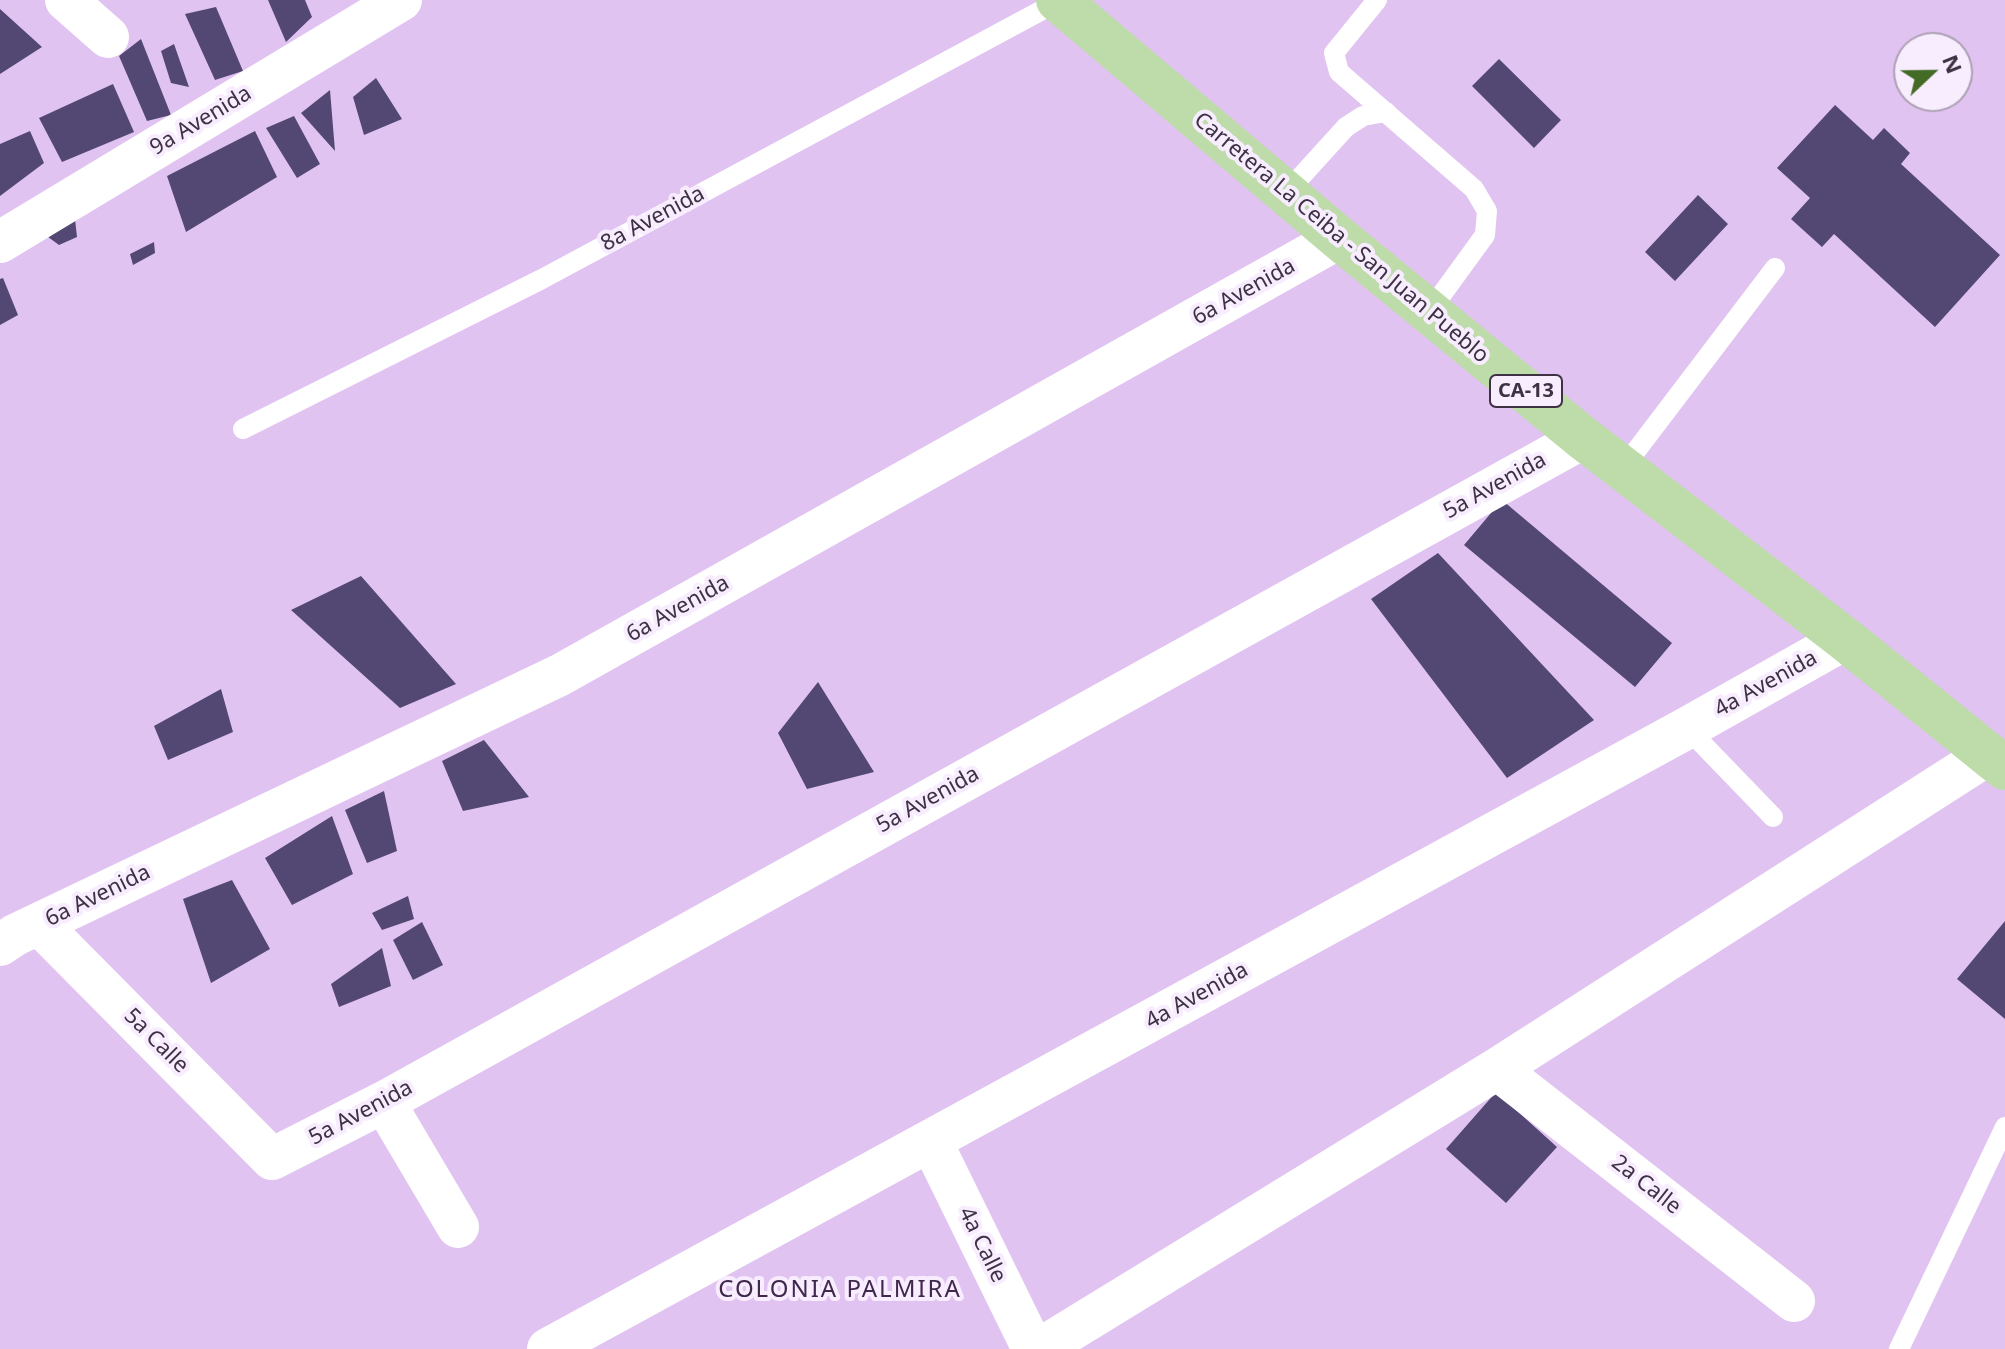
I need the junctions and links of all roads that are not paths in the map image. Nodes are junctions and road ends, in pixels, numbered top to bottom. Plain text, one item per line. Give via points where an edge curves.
1 (66, 0) edge
2 (401, 0) edge
3 (1058, 0) edge
4 (1377, 0) edge
5 (108, 37) dead end
6 (1386, 112) junction
7 (1286, 193) junction
8 (1339, 238) junction
9 (0, 242) edge
10 (1775, 268) dead end
11 (1429, 312) junction
12 (243, 429) dead end
13 (1583, 438) junction
14 (1623, 468) junction
15 (1845, 639) junction
16 (1687, 728) junction
17 (1996, 762) edge
18 (1773, 817) dead end
19 (39, 924) junction
20 (0, 945) edge
21 (1497, 1069) junction
22 (384, 1102) junction
23 (2005, 1127) edge
24 (931, 1141) junction
25 (272, 1159) joint
26 (458, 1227) dead end
27 (1794, 1301) dead end
28 (594, 1339) edge
29 (548, 1349) edge
30 (1033, 1349) edge
31 (1040, 1349) edge
32 (1899, 1349) edge

1 - 5 street
2 - 9 street, 9a Avenida
3 - 7 main road, Carretera La Ceiba - San Juan Pueblo / CA-13
3 - 12 lane, 8a Avenida via 542,279
4 - 6 lane via 1334,53 1339,72
6 - 7 lane via 1363,116 1346,127
6 - 11 lane via 1474,189 1487,211 1485,235
7 - 8 main road, Carretera La Ceiba - San Juan Pueblo / CA-13
8 - 11 main road, Carretera La Ceiba - San Juan Pueblo / CA-13
8 - 19 street, 6a Avenida via 560,675
10 - 14 lane
11 - 13 main road, Carretera La Ceiba - San Juan Pueblo / CA-13
13 - 14 main road, Carretera La Ceiba - San Juan Pueblo / CA-13
13 - 22 street, 5a Avenida
14 - 15 main road, Carretera La Ceiba - San Juan Pueblo / CA-13
15 - 16 street, 4a Avenida
15 - 17 main road, Carretera La Ceiba - San Juan Pueblo / CA-13
16 - 18 lane
16 - 24 street, 4a Avenida
17 - 21 street
19 - 20 street, 6a Avenida
19 - 25 street, 5a Calle
21 - 27 street, 2a Calle
21 - 31 street
22 - 25 street, 5a Avenida
22 - 26 street
23 - 32 lane
24 - 28 street, 4a Avenida
24 - 30 street, 4a Calle
28 - 29 street, 4a Avenida

